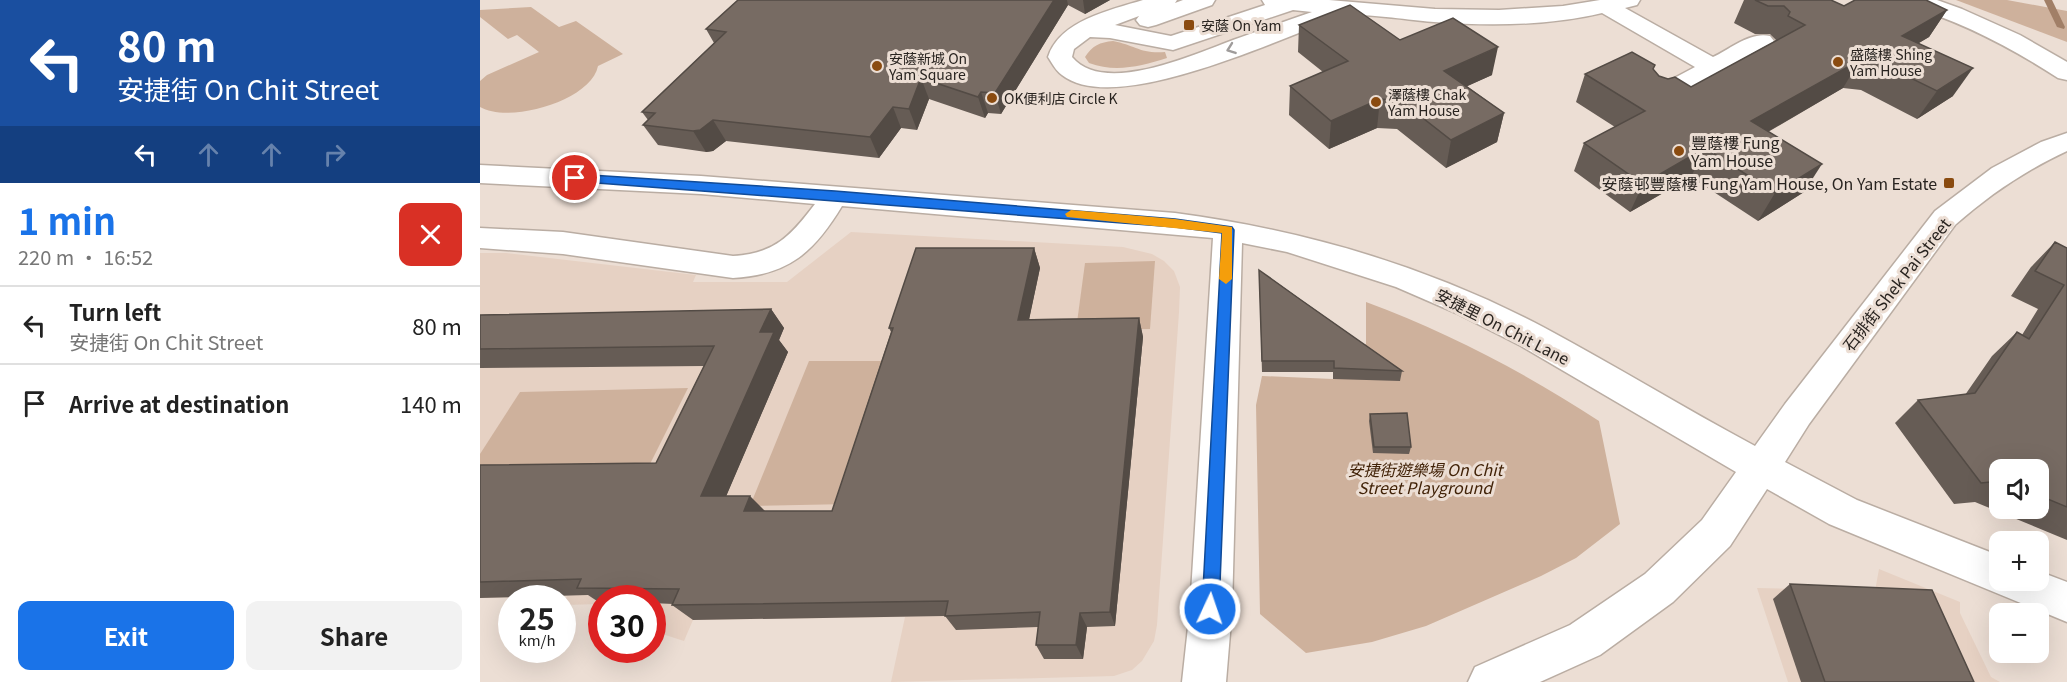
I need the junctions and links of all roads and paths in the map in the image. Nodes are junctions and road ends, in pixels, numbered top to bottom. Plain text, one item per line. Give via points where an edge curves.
1 (1166, 0) edge
2 (1204, 0) edge
3 (1259, 0) edge
4 (1629, 0) edge
5 (1913, 0) edge
6 (1282, 1) edge
7 (1606, 6) junction
8 (1345, 8) junction
9 (1102, 32) junction
10 (1762, 41) dead end
11 (1712, 67) junction
12 (2067, 73) edge
13 (1657, 97) edge
14 (2067, 141) edge
15 (480, 174) edge
16 (835, 195) junction
17 (1228, 230) junction
18 (480, 238) edge
19 (1760, 466) junction
20 (1989, 571) edge
21 (2040, 591) edge
22 (2067, 602) edge
23 (1204, 682) edge
24 (1490, 682) edge

1 - 9 street
2 - 9 street via 1136,25
3 - 9 street via 1167,33 1144,36
4 - 7 street
5 - 12 street via 1984,25
6 - 8 street
6 - 9 street via 1173,43
7 - 8 street via 1555,15 1490,19
7 - 11 street
8 -> 9 street via 1184,66 1132,78 1083,76 1064,65 1060,51 1071,37
10 - 11 street
11 - 13 street
14 - 19 street, 石排街 Shek Pai Street via 1971,194 1945,218
15 - 16 street, 安捷里 On Chit Lane
16 - 17 street, 安捷里 On Chit Lane
16 - 18 street via 795,247 767,264 751,268 563,243
17 - 19 street, 安捷里 On Chit Lane via 1346,259 1467,305 1533,337
17 - 23 street
19 - 20 street, 安捷里 On Chit Lane via 1843,512
19 - 24 street, 石排街 Shek Pai Street via 1716,533 1659,588 1585,640
21 - 22 street

